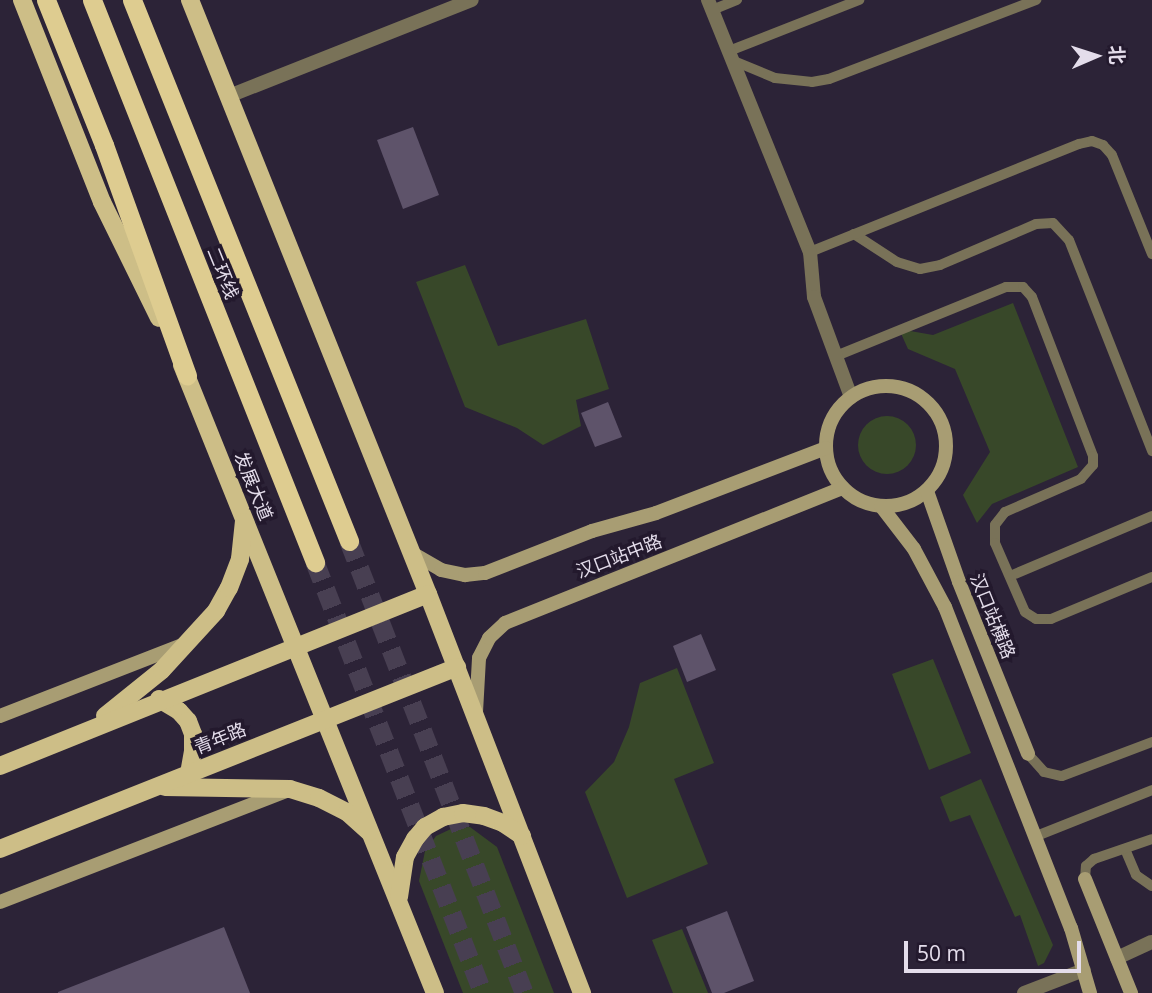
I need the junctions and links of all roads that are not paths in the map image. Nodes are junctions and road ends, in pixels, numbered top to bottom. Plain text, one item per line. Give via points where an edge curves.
1 (22, 0) edge
2 (46, 0) edge
3 (92, 0) edge
4 (132, 0) edge
5 (190, 0) edge
6 (472, 0) edge
7 (737, 0) edge
8 (859, 0) edge
9 (1036, 0) edge
10 (710, 5) edge
11 (731, 56) junction
12 (229, 96) junction
13 (854, 234) junction
14 (810, 252) junction
15 (1152, 254) edge
16 (836, 356) junction
17 (187, 376) junction
18 (851, 397) junction
19 (827, 447) junction
20 (1152, 451) edge
21 (843, 488) junction
22 (927, 491) junction
23 (881, 506) junction
24 (1152, 516) edge
25 (245, 518) junction
26 (349, 541) tunnel mouth
27 (412, 554) junction
28 (315, 562) tunnel mouth
29 (1010, 576) junction
30 (1152, 577) edge
31 (428, 594) junction
32 (190, 642) junction
33 (297, 645) junction
34 (457, 667) junction
35 (159, 699) junction
36 (0, 716) edge
37 (476, 717) junction
38 (324, 719) junction
39 (85, 732) junction
40 (1152, 742) edge
41 (1028, 754) joint
42 (0, 766) edge
43 (189, 773) junction
44 (154, 787) junction
45 (290, 789) junction
46 (1152, 790) edge
47 (374, 836) junction
48 (522, 836) junction
49 (1034, 837) junction
50 (1152, 839) edge
51 (0, 849) edge
52 (1125, 849) junction
53 (1085, 879) joint
54 (1152, 886) edge
55 (398, 900) junction
56 (0, 902) edge
57 (1152, 942) edge
58 (1117, 958) junction
59 (1084, 970) junction
60 (435, 993) edge
61 (582, 993) edge
62 (1024, 993) edge
63 (1090, 993) edge
64 (1131, 993) edge

1 - 17 main road, 发展大道 via 102,202
2 - 17 highway
3 - 28 highway, 二环线
4 - 26 highway, 二环线
5 - 12 main road
6 - 12 street
7 - 10 lane
8 - 11 lane
9 - 11 lane via 830,79 775,78
10 - 11 street
11 - 14 street
12 - 27 main road
13 - 14 lane
13 - 15 lane via 1092,141 1112,155
13 - 20 lane via 897,262 929,268 1036,224 1053,223 1069,240
14 - 16 street via 814,297
16 - 18 street
16 - 29 lane via 1006,287 1016,285 1028,291 1091,446 1093,465 1081,479 999,518 995,543
17 - 25 main road, 发展大道
18 - 19 main road via 832,419
18 - 22 main road via 866,389 898,387 927,402 944,430 947,446 938,478
19 - 21 main road via 828,462
19 - 27 main road, 汉口站中路 via 485,573 441,570
21 - 23 main road
21 - 37 main road, 汉口站中路 via 505,623 489,638 480,659
22 - 23 main road via 898,506
22 - 41 main road, 汉口站横路
23 - 49 main road via 914,549 945,607
24 - 29 lane
25 - 32 main road via 240,559 229,588
25 - 33 main road, 发展大道
27 - 31 main road
29 - 30 lane via 1025,612 1043,620
31 - 33 main road
31 - 34 main road
32 - 36 main road
32 - 39 main road
33 - 35 main road
33 - 38 main road, 发展大道
34 - 37 main road
34 - 38 main road, 青年路
35 - 39 main road
35 - 43 main road via 188,721 193,734
37 - 48 main road
38 - 43 main road, 青年路
38 - 47 main road, 发展大道
39 - 42 main road
40 - 41 lane via 1062,776 1044,772
43 - 44 main road, 青年路
44 - 45 main road
44 - 51 main road, 青年路
45 - 47 main road via 347,812
45 - 56 main road
46 - 49 lane
47 - 55 main road, 发展大道
48 - 55 main road via 484,816 463,813 443,817 425,827 405,857
48 - 61 main road
49 - 59 main road
50 - 52 lane
52 - 53 lane via 1089,862
52 - 54 lane via 1136,875
53 - 58 main road
55 - 60 main road, 发展大道
57 - 58 street
58 - 64 main road
59 - 62 street
59 - 63 main road

